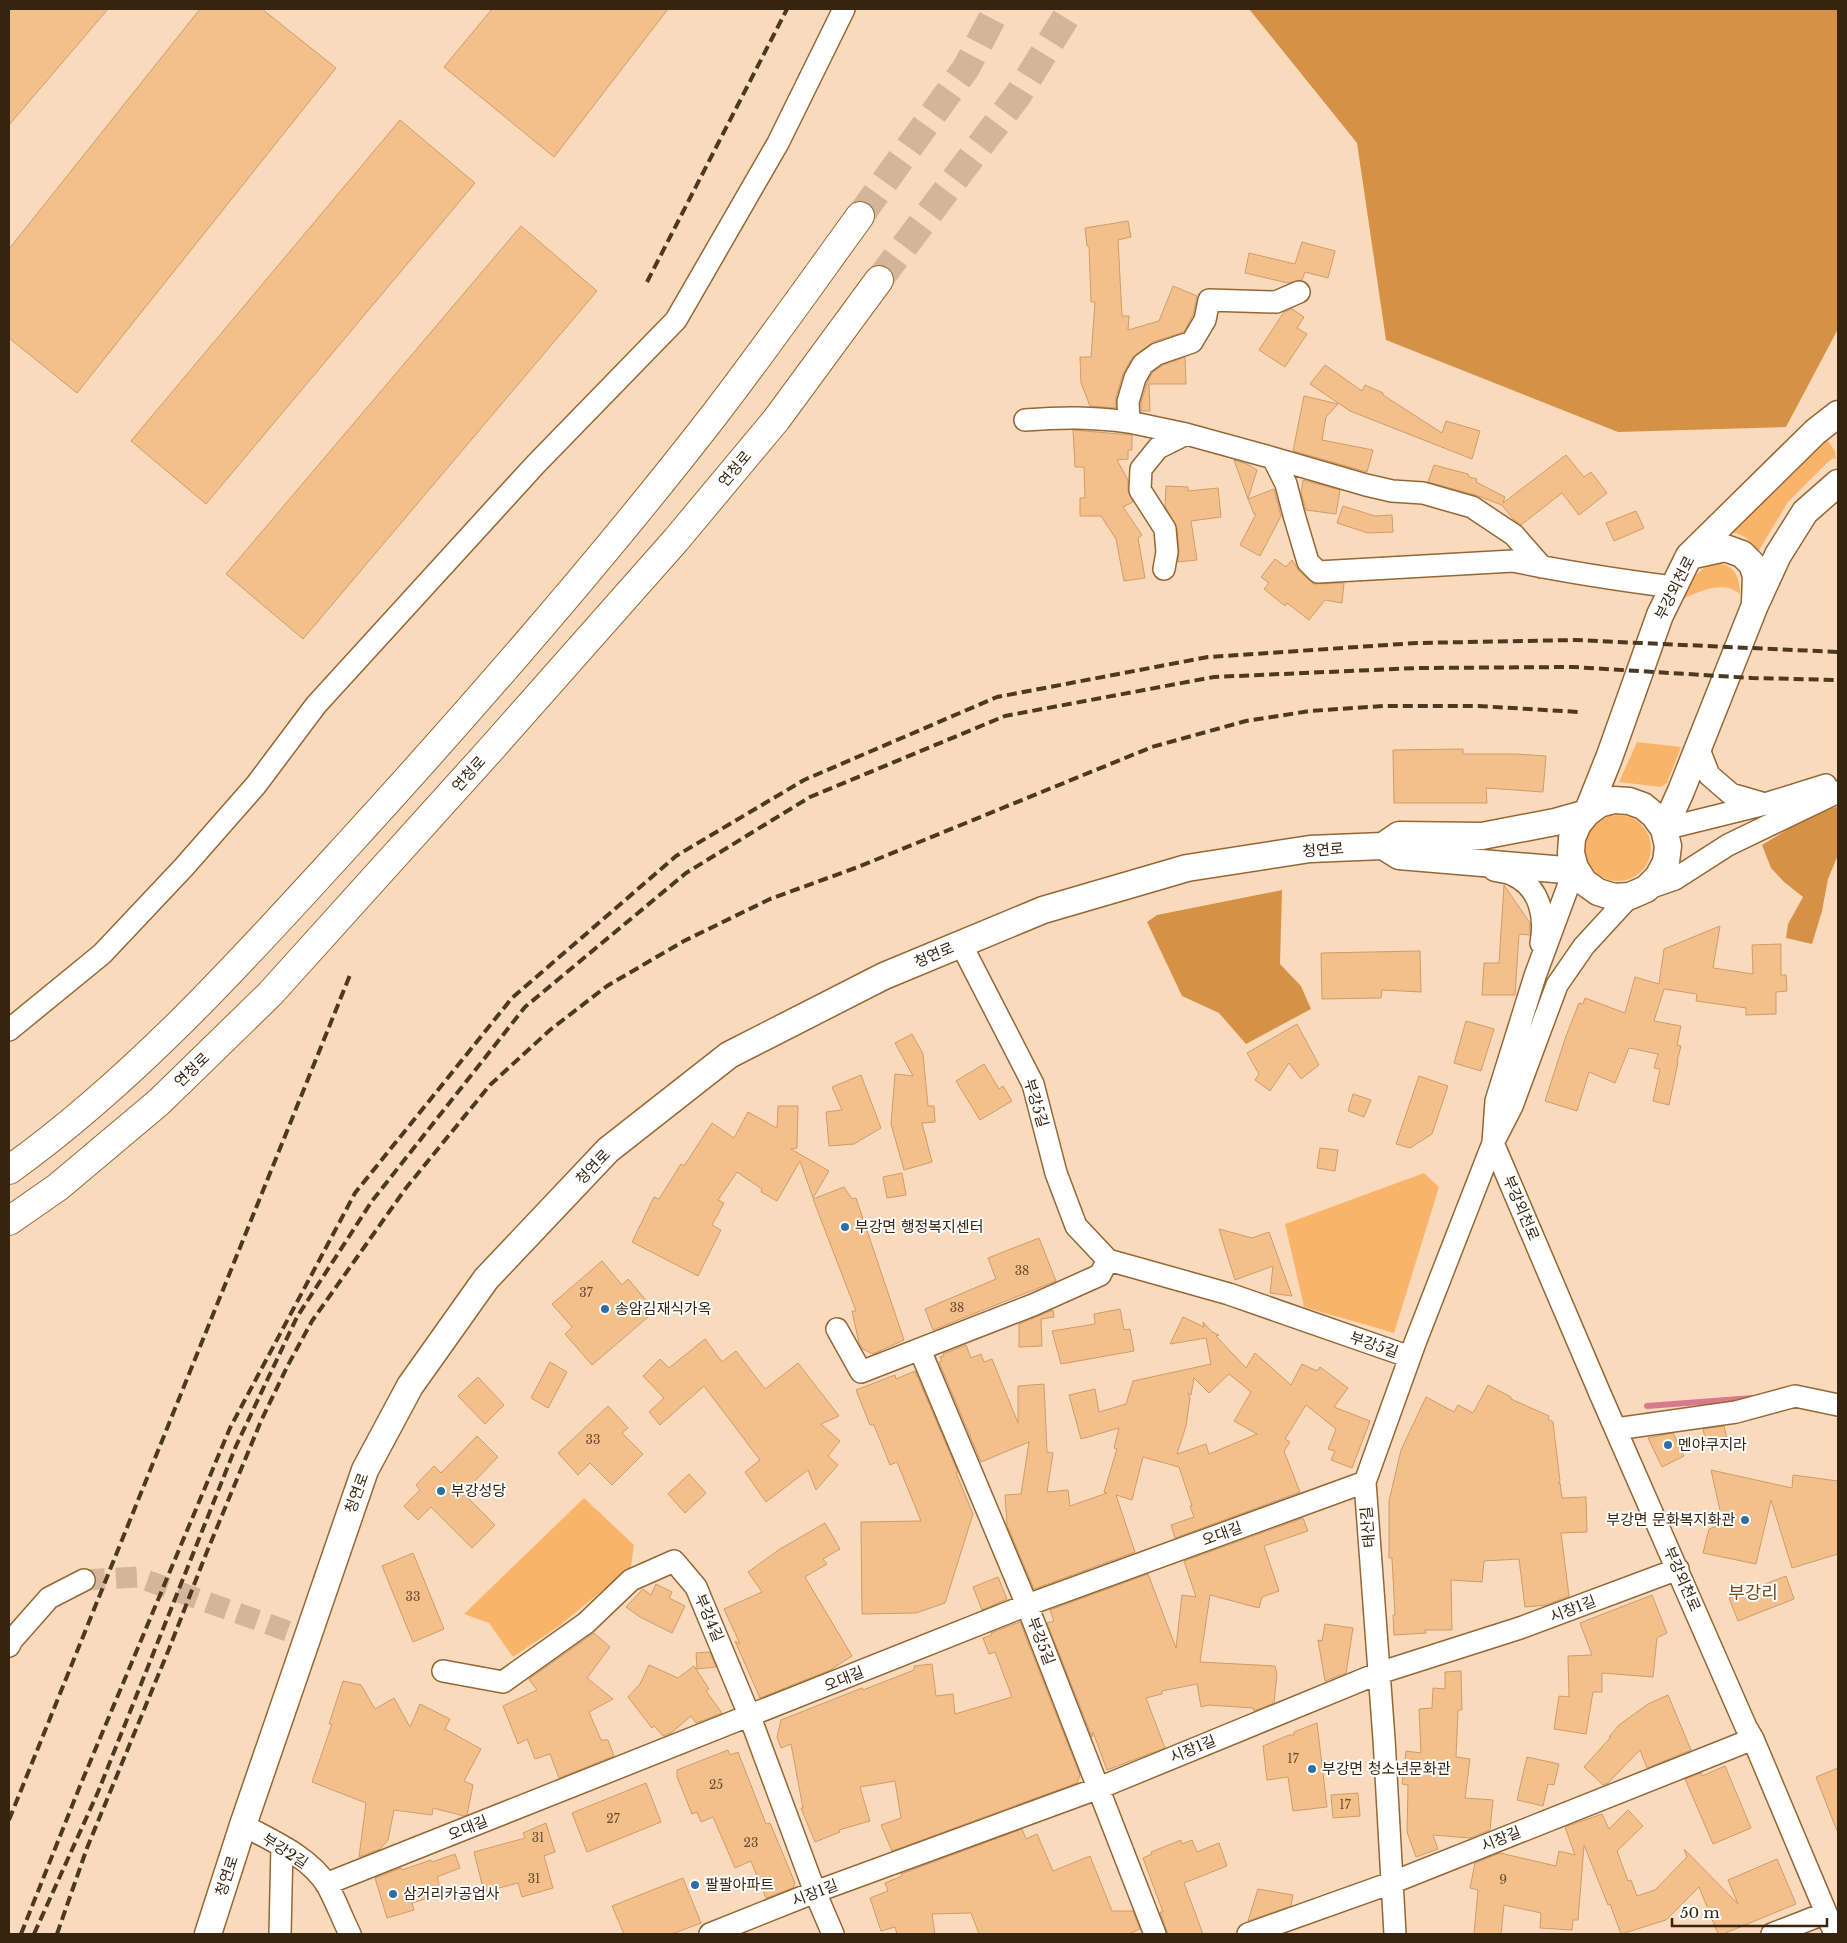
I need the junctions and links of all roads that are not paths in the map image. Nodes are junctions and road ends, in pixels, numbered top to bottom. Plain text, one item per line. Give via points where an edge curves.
1 (844, 9) edge
2 (860, 216) tunnel mouth
3 (879, 280) tunnel mouth
4 (1299, 292) dead end
5 (1838, 414) edge
6 (1025, 420) dead end
7 (1129, 422) junction
8 (1186, 434) junction
9 (1273, 458) junction
10 (1838, 483) edge
11 (1689, 556) junction
12 (1542, 567) junction
13 (1164, 569) dead end
14 (1673, 587) junction
15 (1755, 605) junction
16 (1698, 747) junction
17 (1838, 782) edge
18 (1838, 792) edge
19 (1765, 804) junction
20 (1587, 813) junction
21 (1664, 829) junction
22 (1384, 846) junction
23 (1478, 862) junction
24 (1577, 871) junction
25 (1638, 892) junction
26 (961, 944) junction
27 (1535, 976) junction
28 (9, 1030) edge
29 (1493, 1143) junction
30 (9, 1170) edge
31 (9, 1220) edge
32 (1108, 1260) junction
33 (837, 1329) dead end
34 (920, 1350) junction
35 (1410, 1358) junction
36 (1838, 1405) edge
37 (1616, 1429) junction
38 (1365, 1482) junction
39 (1678, 1569) junction
40 (84, 1580) tunnel mouth
41 (1027, 1605) junction
42 (9, 1646) edge
43 (443, 1671) dead end
44 (1379, 1673) junction
45 (750, 1717) junction
46 (1753, 1739) junction
47 (1099, 1788) junction
48 (243, 1825) junction
49 (282, 1846) junction
50 (1391, 1883) junction
51 (326, 1884) junction
52 (815, 1892) junction
53 (1826, 1913) junction
54 (208, 1934) edge
55 (280, 1934) edge
56 (350, 1934) edge
57 (710, 1934) edge
58 (833, 1934) edge
59 (1155, 1934) edge
60 (1248, 1934) edge
61 (1395, 1934) edge
62 (1772, 1934) edge
63 (1835, 1934) edge

1 - 28 street via 778,143 676,320 535,465 316,704 256,785 184,867 102,954
2 - 30 highway via 716,413 458,725 246,957 134,1067 42,1147
3 - 31 highway, 연청로 via 776,420 676,540 270,994 159,1102 58,1187
4 - 7 street via 1276,302 1209,300 1205,320 1192,342 1157,354 1143,364 1128,402
5 - 11 main road, 부강외천로 via 1815,432
6 - 7 street via 1095,417
7 - 8 street
8 - 9 street
8 - 13 street via 1158,448 1141,469 1140,490 1165,529 1167,552
9 - 12 street via 1366,485 1392,491 1423,492 1472,507 1514,535
9 - 12 street via 1286,484 1308,562 1318,572 1512,561
10 - 15 main road via 1805,512 1778,555
11 - 14 main road, 부강외천로
11 - 15 main road via 1725,548 1742,554 1752,564 1756,576
12 - 14 street
14 - 20 main road, 부강외천로
15 - 16 main road
16 - 19 street via 1710,775 1731,794
16 - 21 main road
17 - 19 street
18 - 25 street via 1728,845 1675,879
19 - 21 street
20 - 21 main road via 1599,804 1629,801 1643,806
20 - 22 main road via 1482,836 1399,835
20 - 24 main road via 1572,838 1571,853
21 - 25 main road via 1668,846 1666,862 1658,878
22 - 23 main road via 1398,856
22 - 26 main road, 청연로 via 1310,849 1187,868 1043,910
23 - 24 main road
23 - 27 street via 1489,869 1513,875 1535,894 1544,929
24 - 25 main road via 1584,882 1598,892 1614,897
24 - 27 street, 부강외천로 via 1569,884
25 - 29 street via 1584,946 1557,984 1512,1106
26 - 32 street, 부강5길 via 1032,1084 1056,1173 1076,1226
26 - 48 main road, 청연로 via 884,976 729,1055 608,1150 486,1279 410,1386 364,1470
27 - 29 street, 부강외천로 via 1496,1100
29 - 35 street, 태산길
29 - 37 street, 부강외천로
32 - 34 street via 1100,1275
32 - 35 street, 부강5길 via 1229,1294
33 - 34 street via 861,1372
34 - 41 street, 부강5길
35 - 38 street, 태산길
36 - 37 street via 1795,1396 1736,1412
37 - 39 street, 부강외천로
38 - 41 street, 오대길
38 - 44 street, 태산길
39 - 44 street, 시장1길 via 1520,1628
39 - 46 street, 부강외천로
40 - 42 street via 49,1598
41 - 45 street, 오대길
41 - 47 street, 부강5길
43 - 45 street, 부강4길 via 503,1682 586,1623 631,1580 674,1561 696,1587
44 - 47 street, 시장1길
44 - 50 street, 태산길
45 - 51 street, 오대길
45 - 52 street, 부강4길
46 - 50 street, 시장길
46 - 53 street, 부강외천로
47 - 52 street, 시장1길
47 - 59 street, 부강5길
48 - 49 street, 부강2길
48 - 54 main road, 청연로
49 - 51 street, 부강2길 via 307,1863
49 - 55 street
50 - 60 street, 시장길
50 - 61 street, 태산길
51 - 56 street, 부강2길
52 - 57 street, 시장1길
52 - 58 street, 부강4길
53 - 62 street
53 - 63 street, 부강외천로

